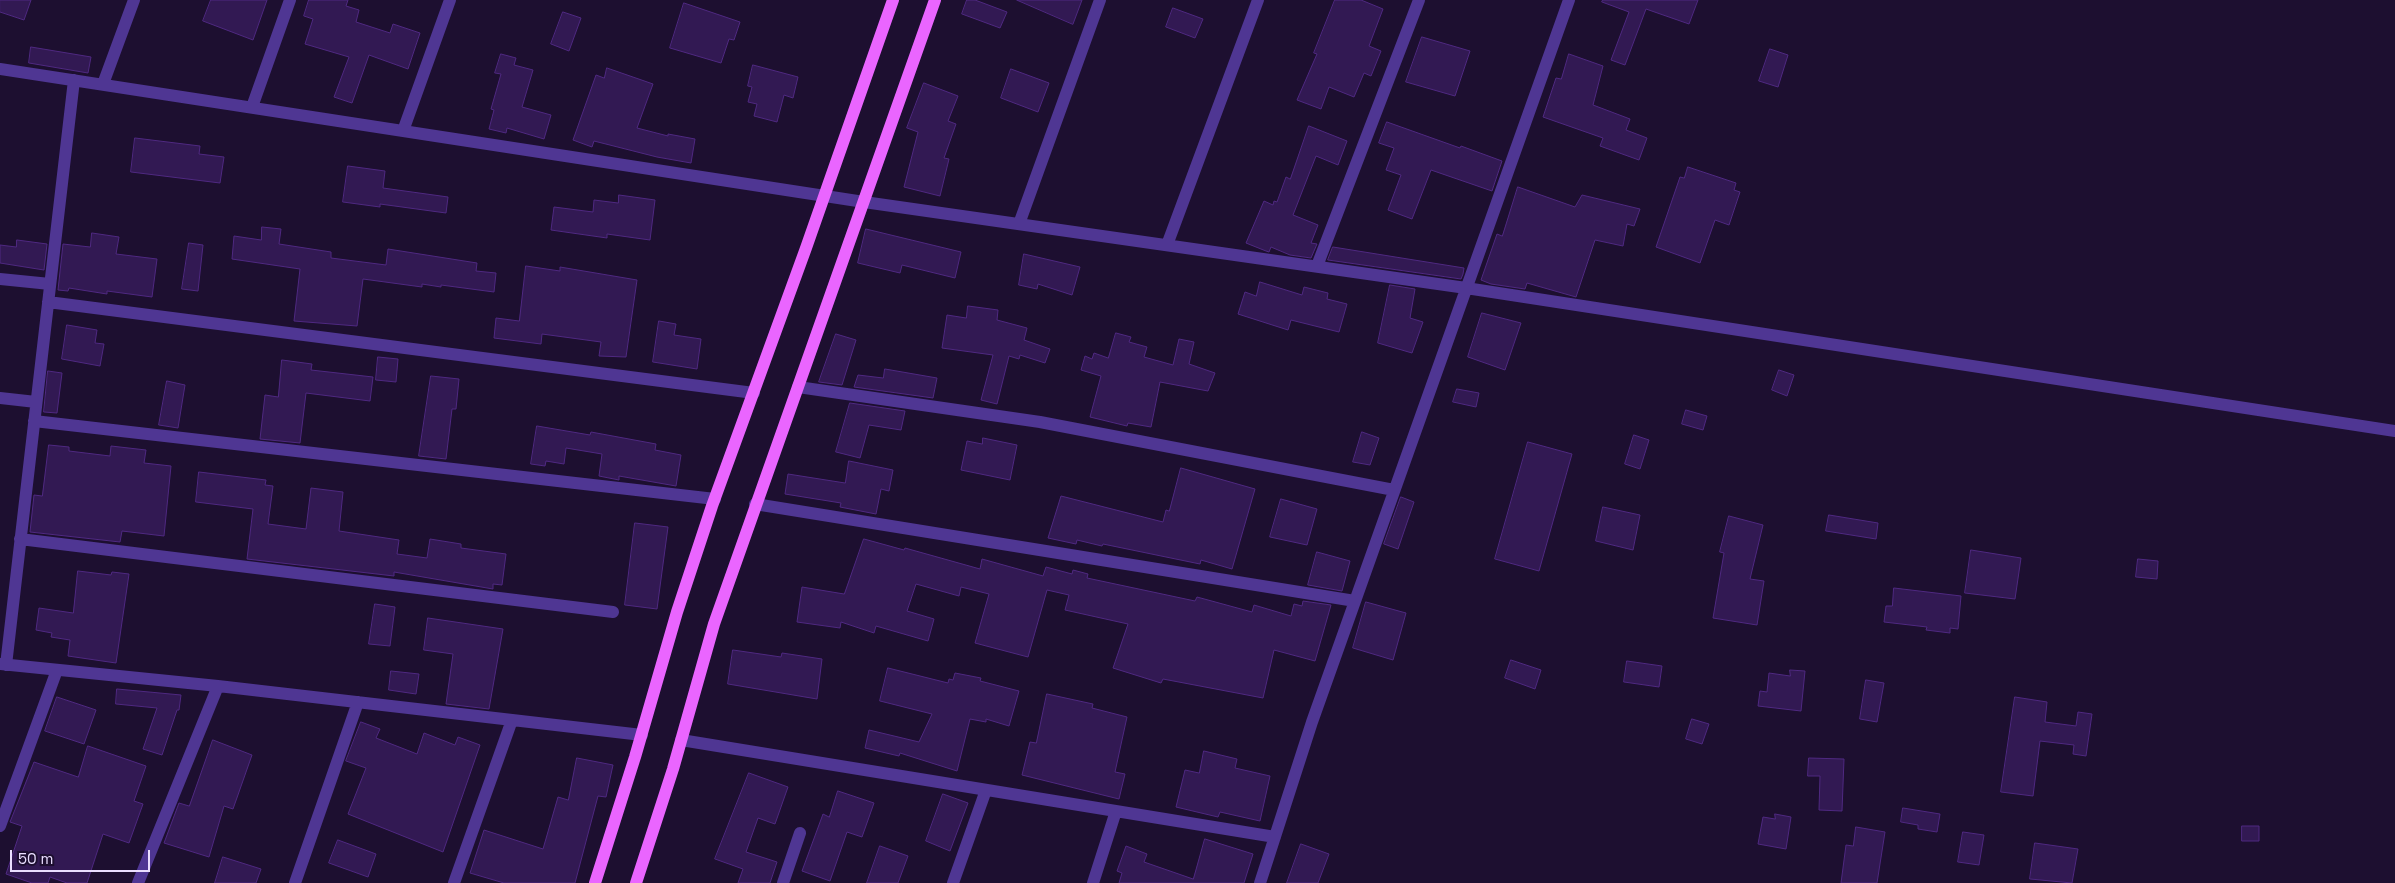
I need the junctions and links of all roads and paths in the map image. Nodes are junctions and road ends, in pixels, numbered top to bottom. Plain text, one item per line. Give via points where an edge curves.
1 (134, 0) edge
2 (290, 0) edge
3 (450, 0) edge
4 (893, 0) edge
5 (934, 0) edge
6 (1100, 0) edge
7 (1258, 0) edge
8 (1419, 0) edge
9 (1568, 0) edge
10 (0, 69) edge
11 (74, 80) junction
12 (103, 84) junction
13 (252, 107) junction
14 (403, 131) junction
15 (824, 196) junction
16 (864, 202) junction
17 (1019, 224) junction
18 (1167, 245) junction
19 (1317, 266) junction
20 (0, 279) edge
21 (50, 284) junction
22 (1466, 288) junction
23 (48, 302) junction
24 (798, 388) junction
25 (754, 393) junction
26 (0, 398) edge
27 (36, 402) junction
28 (34, 421) junction
29 (2395, 431) edge
30 (1394, 490) junction
31 (715, 499) junction
32 (755, 504) junction
33 (20, 539) junction
34 (1355, 601) junction
35 (613, 612) dead end
36 (3, 665) edge
37 (57, 670) junction
38 (218, 686) junction
39 (358, 702) junction
40 (512, 720) junction
41 (642, 735) junction
42 (681, 740) junction
43 (986, 790) junction
44 (1116, 811) junction
45 (0, 826) edge
46 (800, 833) dead end
47 (1274, 837) junction
48 (138, 883) edge
49 (295, 883) edge
50 (454, 883) edge
51 (595, 883) edge
52 (636, 883) edge
53 (783, 883) edge
54 (953, 883) edge
55 (1093, 883) edge
56 (1260, 883) edge

1 - 12 street
2 - 13 street
3 - 14 street
4 - 15 main road
5 - 16 main road
6 - 17 street
7 - 18 street
8 - 19 street
9 - 22 street
10 - 11 street
11 - 12 street
11 - 21 street
12 - 13 street
13 - 14 street
14 - 15 street
15 - 16 street
15 - 25 main road
16 - 17 street
16 - 24 main road
17 - 18 street
18 - 19 street
19 - 22 street
20 - 21 street
21 - 23 street
22 - 29 street
22 - 30 street
23 - 25 street
23 - 27 street
24 - 30 street via 1040,422
24 - 32 main road
25 - 31 main road
26 - 27 street
27 - 28 street
28 - 31 street
28 - 33 street
30 - 34 street
31 - 41 main road via 677,612
32 - 34 street
32 - 42 main road via 714,624
33 - 35 street
33 - 36 street
34 - 47 street
36 - 37 street
37 - 38 street
37 - 45 street
38 - 39 street
38 - 48 street
39 - 40 street
39 - 49 street
40 - 41 street
40 - 50 street
41 - 51 main road
42 - 43 street
42 - 52 main road
43 - 44 street
43 - 54 street
44 - 47 street
44 - 55 street
46 - 53 street
47 - 56 street

